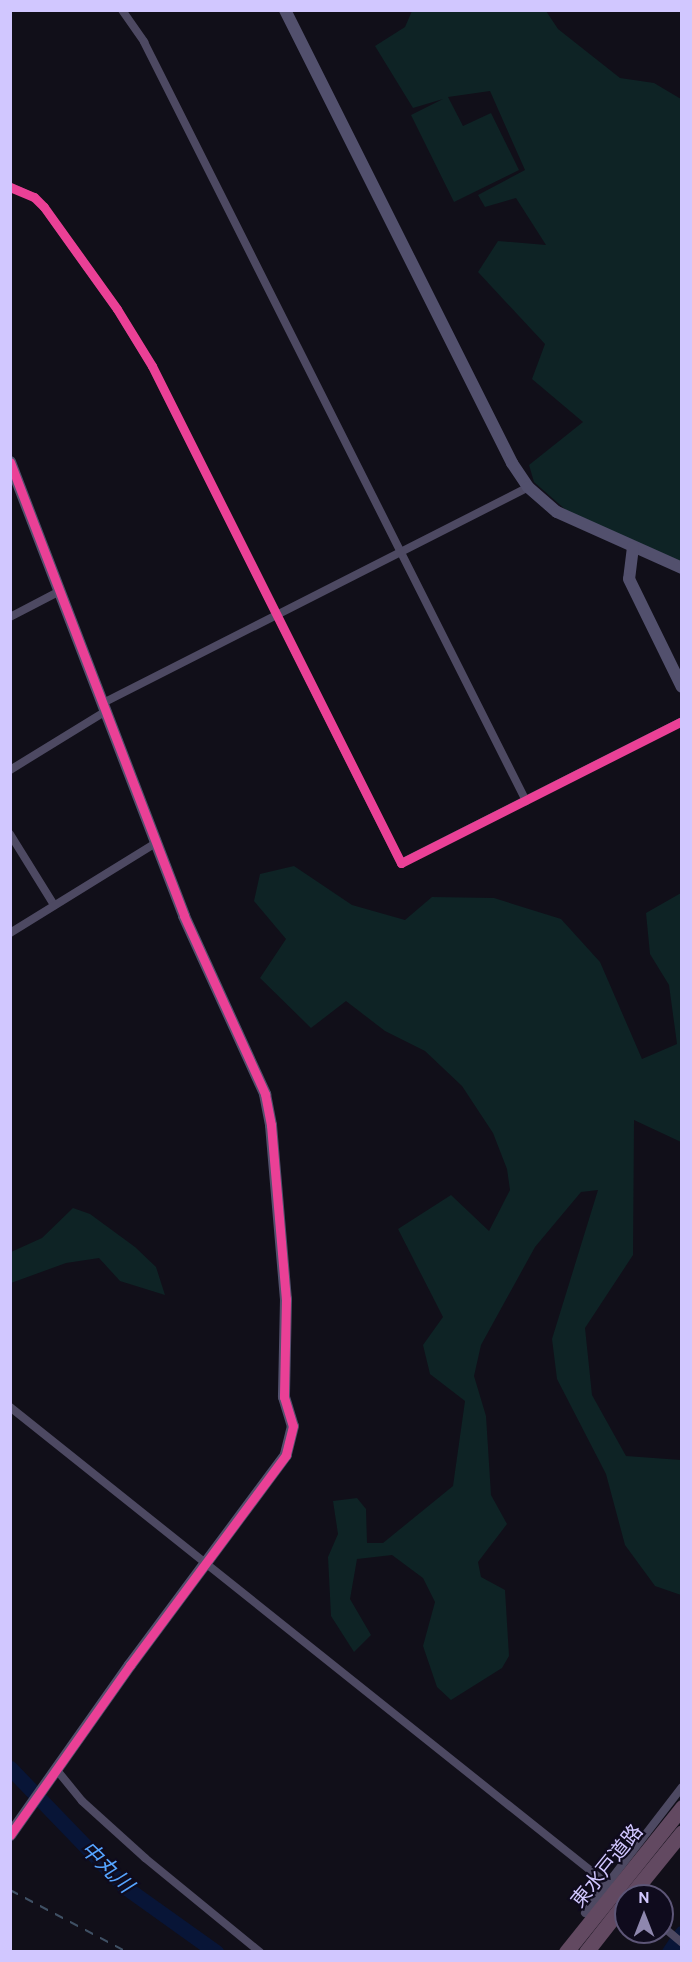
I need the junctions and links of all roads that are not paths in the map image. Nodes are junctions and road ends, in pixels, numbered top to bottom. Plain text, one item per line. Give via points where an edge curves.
1 (122, 10) edge
2 (285, 10) edge
3 (10, 187) edge
4 (10, 462) edge
5 (528, 487) junction
6 (633, 547) junction
7 (401, 552) junction
8 (681, 568) edge
9 (60, 591) junction
10 (277, 615) junction
11 (10, 617) edge
12 (681, 687) edge
13 (104, 707) junction
14 (681, 721) edge
15 (10, 770) edge
16 (526, 801) junction
17 (10, 834) edge
18 (156, 843) junction
19 (54, 905) junction
20 (10, 933) edge
21 (10, 1407) edge
22 (207, 1562) junction
23 (56, 1769) junction
24 (681, 1787) edge
25 (681, 1807) edge
26 (681, 1832) edge
27 (10, 1835) edge
28 (606, 1884) junction
29 (640, 1884) edge
30 (614, 1890) edge
31 (585, 1913) dead end
32 (614, 1916) edge
33 (260, 1952) edge
34 (566, 1952) edge
35 (586, 1952) edge

1 - 7 street via 144,42
2 - 5 street via 512,463
3 - 10 street via 34,197 44,207 117,309 152,366
4 - 9 street
5 - 6 street via 557,512
5 - 7 street
6 - 8 street
6 - 12 street via 628,579
7 - 10 street
7 - 16 street
9 - 11 street
9 - 13 street
10 - 13 street
10 - 16 street via 401,863
13 - 15 street
13 - 18 street
14 - 16 street
17 - 19 street
18 - 19 street
18 - 22 street via 183,916 265,1094 272,1125 273,1177 284,1272 284,1397 293,1426 291,1446
19 - 20 street
21 - 22 street
22 - 23 street
22 - 28 street
23 - 27 street
23 - 33 street via 82,1801 145,1858
24 - 28 street
25 - 34 highway, 東水戸道路, bridge
26 - 29 highway, 東水戸道路
28 - 30 street
28 - 31 street
32 - 35 highway, 東水戸道路

